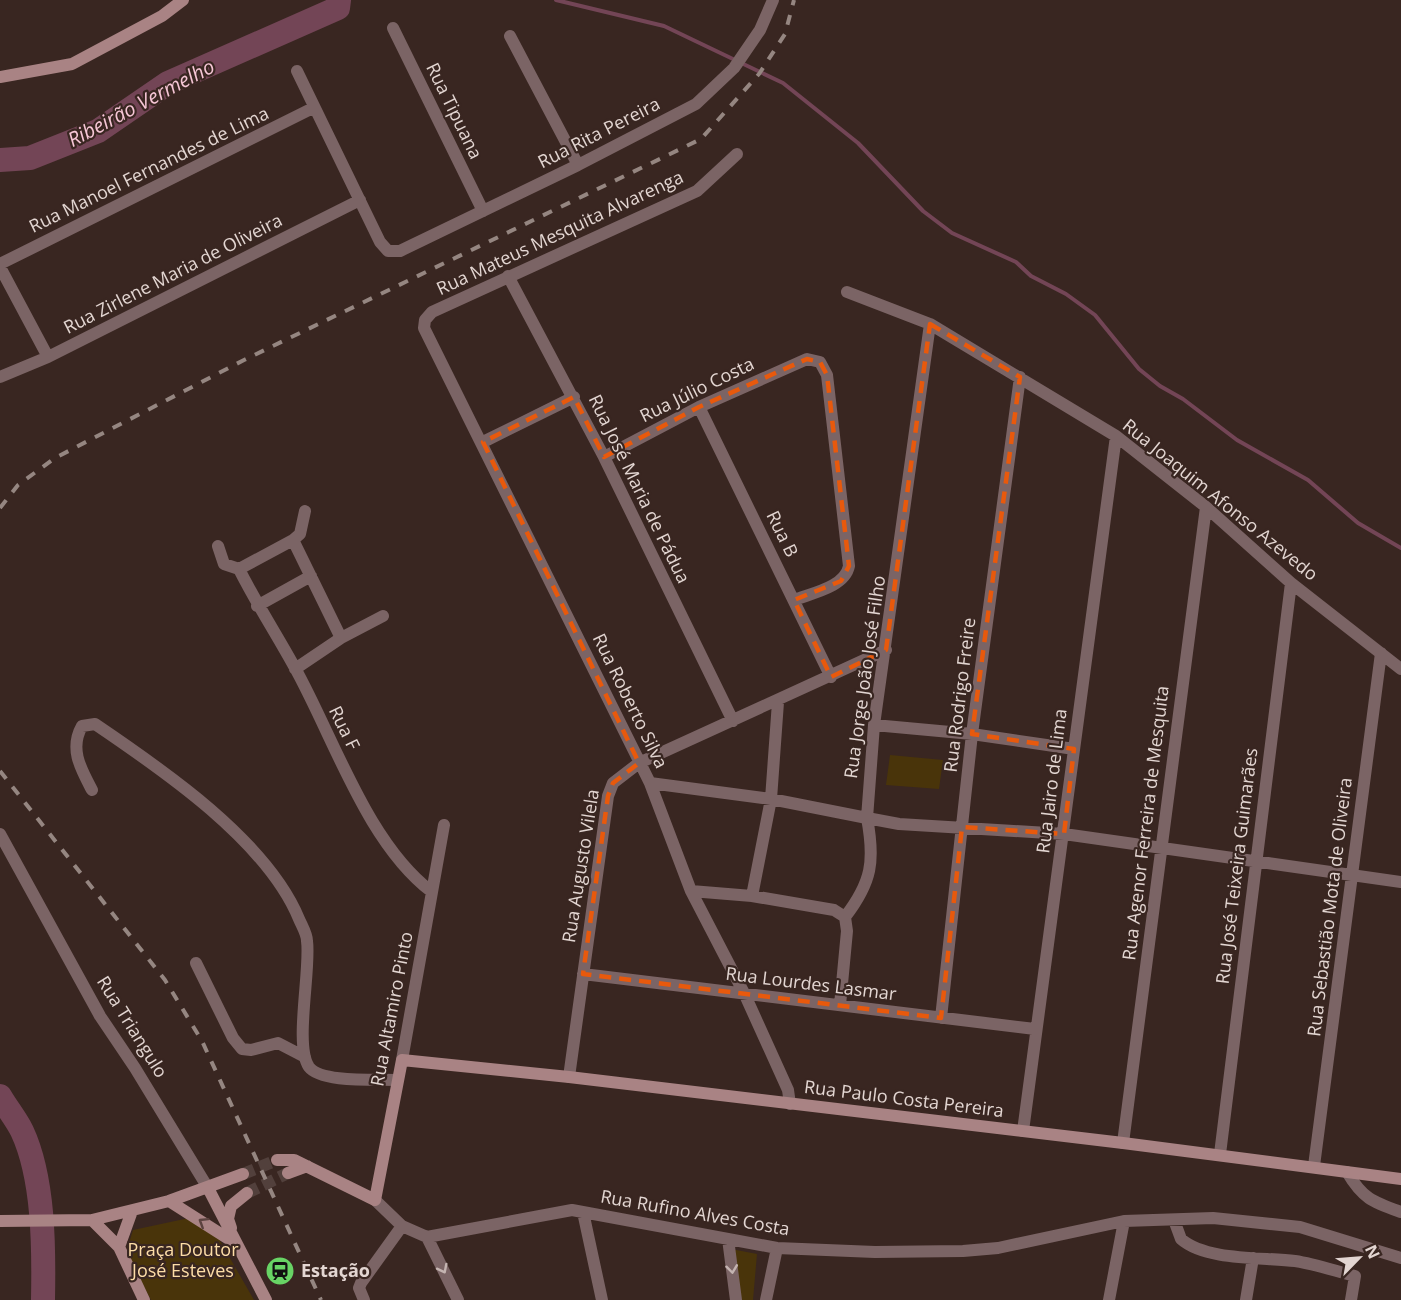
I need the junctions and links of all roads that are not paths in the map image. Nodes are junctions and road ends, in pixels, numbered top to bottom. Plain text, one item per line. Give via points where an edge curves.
1 (183, 0) edge
2 (773, 0) edge
3 (393, 28) dead end
4 (510, 36) dead end
5 (297, 71) dead end
6 (0, 77) edge
7 (313, 108) junction
8 (737, 154) dead end
9 (578, 165) junction
10 (360, 200) junction
11 (483, 211) junction
12 (0, 265) edge
13 (508, 276) junction
14 (847, 292) dead end
15 (424, 320) joint
16 (930, 324) junction
17 (48, 357) junction
18 (0, 377) edge
19 (1020, 377) junction
20 (574, 397) junction
21 (699, 406) junction
22 (1116, 436) junction
23 (483, 442) junction
24 (604, 456) junction
25 (1206, 507) junction
26 (305, 511) dead end
27 (293, 540) junction
28 (218, 546) dead end
29 (239, 569) junction
30 (311, 576) junction
31 (1291, 583) junction
32 (794, 600) junction
33 (257, 606) junction
34 (382, 616) dead end
35 (341, 638) junction
36 (886, 650) junction
37 (1381, 653) junction
38 (295, 669) junction
39 (1401, 669) edge
40 (831, 677) junction
41 (778, 702) junction
42 (733, 721) junction
43 (874, 725) junction
44 (972, 734) junction
45 (1074, 749) junction
46 (639, 763) junction
47 (650, 783) junction
48 (92, 790) dead end
49 (771, 799) junction
50 (867, 818) junction
51 (444, 825) dead end
52 (962, 827) junction
53 (0, 834) edge
54 (1064, 834) junction
55 (1161, 848) junction
56 (1254, 862) junction
57 (1353, 875) junction
58 (1401, 882) edge
59 (691, 891) junction
60 (432, 892) junction
61 (752, 896) junction
62 (845, 917) junction
63 (196, 963) dead end
64 (583, 974) junction
65 (745, 995) junction
66 (840, 1005) junction
67 (941, 1018) junction
68 (1035, 1029) junction
69 (305, 1057) junction
70 (402, 1060) junction
71 (569, 1077) junction
72 (397, 1080) junction
73 (790, 1104) junction
74 (1023, 1131) junction
75 (1123, 1143) junction
76 (1220, 1155) junction
77 (277, 1160) tunnel mouth
78 (307, 1166) junction
79 (1314, 1166) junction
80 (288, 1173) tunnel mouth
81 (1347, 1173) junction
82 (243, 1174) tunnel mouth
83 (1401, 1179) edge
84 (208, 1188) junction
85 (248, 1193) tunnel mouth
86 (375, 1200) junction
87 (169, 1201) junction
88 (132, 1211) junction
89 (583, 1212) junction
90 (1401, 1212) edge
91 (92, 1220) junction
92 (1174, 1220) junction
93 (0, 1221) edge
94 (1124, 1221) junction
95 (402, 1226) junction
96 (427, 1237) junction
97 (728, 1239) junction
98 (236, 1243) junction
99 (119, 1247) junction
100 (777, 1248) junction
101 (1253, 1258) junction
102 (1401, 1258) edge
103 (144, 1300) edge
104 (266, 1300) edge
105 (364, 1300) edge
106 (458, 1300) edge
107 (602, 1300) edge
108 (735, 1300) edge
109 (766, 1300) edge
110 (1109, 1300) edge
111 (1246, 1300) edge
112 (1351, 1300) edge

1 - 6 street via 162,16 72,64
2 - 9 street, Rua Rita Pereira via 760,30 734,68 696,104
3 - 11 street, Rua Tipuana
4 - 9 street
5 - 7 street
7 - 10 street
7 - 12 street, Rua Manoel Fernandes de Lima
8 - 13 street, Rua Mateus Mesquita Alvarenga via 697,191
9 - 11 street, Rua Rita Pereira
10 - 11 street, Rua Rita Pereira via 388,251 400,251
10 - 17 street, Rua Zirlene Maria de Oliveira
12 - 17 street
13 - 15 street, Rua Mateus Mesquita Alvarenga via 432,312
13 - 20 street, Rua José Maria de Pádua
14 - 16 street, Rua Joaquim Afonso Azevedo
15 - 23 street, Rua Roberto Silva via 424,328
16 - 19 street, Rua Joaquim Afonso Azevedo
16 - 36 street, Rua Jorge João José Filho
17 - 18 street, Rua Zirlene Maria de Oliveira
19 - 22 street, Rua Joaquim Afonso Azevedo
19 - 44 street, Rua Rodrigo Freire
20 - 23 street
20 - 24 street, Rua José Maria de Pádua
21 - 24 street, Rua Júlio Costa
21 - 32 street, Rua B
21 - 32 street, Rua Júlio Costa via 807,359 820,362 827,375 848,574 841,581
22 - 25 street, Rua Joaquim Afonso Azevedo
22 - 45 street, Rua Jairo de Lima
23 - 46 street, Rua Roberto Silva
24 - 42 street, Rua José Maria de Pádua
25 - 31 street, Rua Joaquim Afonso Azevedo
25 - 55 street, Rua Agenor Ferreira de Mesquita
26 - 27 street via 300,534
27 - 29 street
27 - 30 street
28 - 29 street via 224,564
29 - 33 street, Rua F
30 - 33 street
30 - 35 street
31 - 37 street, Rua Joaquim Afonso Azevedo
31 - 56 street, Rua José Teixeira Guimarães
32 - 40 street, Rua B
33 - 38 street, Rua F
34 - 35 street
35 - 38 street
36 - 40 street, Rua Augusto Vilela
36 - 43 street, Rua Jorge João José Filho
37 - 39 street, Rua Joaquim Afonso Azevedo
37 - 57 street, Rua Sebastião Mota de Oliveira
38 - 60 street, Rua F via 364,809 415,879
40 - 41 street, Rua Augusto Vilela
41 - 42 street, Rua Augusto Vilela
41 - 49 street
42 - 46 street, Rua Augusto Vilela
43 - 44 street
43 - 50 street, Rua Jorge João José Filho
44 - 45 street
44 - 52 street, Rua Rodrigo Freire
45 - 54 street, Rua Jairo de Lima
46 - 47 street, Rua Roberto Silva
46 - 64 street, Rua Augusto Vilela via 613,783 608,796
47 - 49 street
47 - 59 street, Rua Roberto Silva
48 - 69 street via 77,762 77,735 82,726 95,724 155,764 217,815 281,882 308,939
49 - 50 street
49 - 61 street
50 - 52 street
50 - 62 street, Rua Jorge João José Filho via 872,841 869,878
51 - 60 street, Rua Altamiro Pinto
52 - 54 street
52 - 67 street, Rua Rodrigo Freire
53 - 84 street, Rua Triangulo via 100,1016
54 - 55 street
54 - 68 street, Rua Jairo de Lima
55 - 56 street
55 - 75 street, Rua Agenor Ferreira de Mesquita
56 - 57 street
56 - 76 street, Rua José Teixeira Guimarães
57 - 58 street
57 - 79 street, Rua Sebastião Mota de Oliveira
59 - 61 street
59 - 65 street, Rua Roberto Silva
60 - 70 street, Rua Altamiro Pinto
61 - 62 street via 834,910
62 - 66 street
63 - 69 street via 242,1049 278,1043
64 - 65 street, Rua Lourdes Lasmar
64 - 71 street, Rua Augusto Vilela
65 - 66 street, Rua Lourdes Lasmar
65 - 73 street, Rua Roberto Silva via 788,1090
66 - 67 street, Rua Lourdes Lasmar
67 - 68 street, Rua Lourdes Lasmar
68 - 74 street, Rua Jairo de Lima
69 - 72 street via 321,1076
70 - 71 street, Rua Paulo Costa Pereira
70 - 72 street, Rua Altamiro Pinto
71 - 73 street, Rua Paulo Costa Pereira
72 - 86 street, Rua Altamiro Pinto
73 - 74 street, Rua Paulo Costa Pereira
74 - 75 street, Rua Paulo Costa Pereira
75 - 76 street, Rua Paulo Costa Pereira
76 - 79 street, Rua Paulo Costa Pereira
77 - 78 street via 294,1160
78 - 80 street
78 - 86 street
79 - 81 street, Rua Paulo Costa Pereira
81 - 83 street, Rua Paulo Costa Pereira
81 - 90 street via 1370,1201
82 - 84 street
84 - 87 street
84 - 98 street
85 - 98 street via 238,1198 228,1213
86 - 95 street
87 - 88 street
98 -> 87 street
88 - 91 street
88 - 99 street
89 - 96 street, Rua Rufino Alves Costa via 559,1211
89 - 97 street, Rua Rufino Alves Costa
89 - 107 street
91 - 93 street
91 - 99 street
92 - 94 street, Rua Rufino Alves Costa
92 - 101 street via 1181,1239 1191,1247
92 - 102 street, Rua Rufino Alves Costa via 1213,1218 1300,1227
94 - 100 street, Rua Rufino Alves Costa via 998,1248 963,1251
94 - 110 street
95 - 96 street
95 - 105 street via 361,1283
96 -> 106 street
97 - 100 street, Rua Rufino Alves Costa
97 -> 108 street
98 - 104 street
99 - 103 street
100 - 109 street
101 - 111 street
101 - 112 street via 1296,1261 1355,1276

